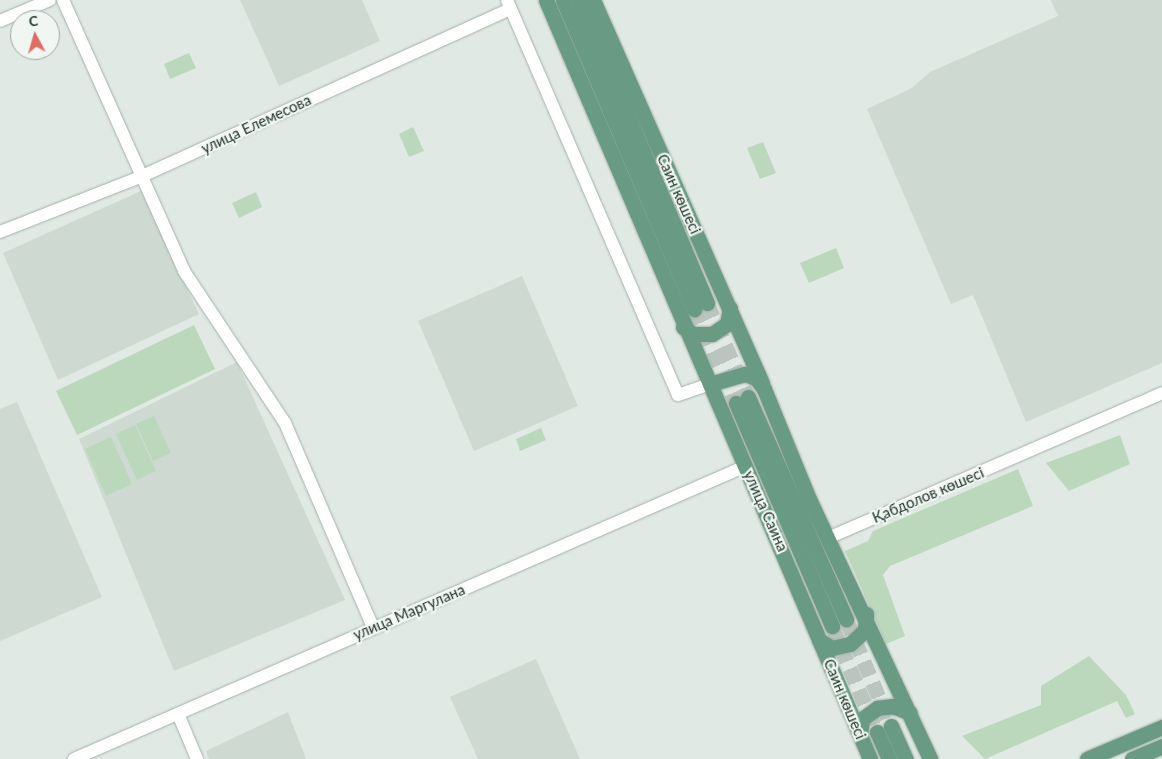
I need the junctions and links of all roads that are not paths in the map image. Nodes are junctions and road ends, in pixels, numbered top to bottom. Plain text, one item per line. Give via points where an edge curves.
1 (50, 0) edge
2 (63, 0) edge
3 (546, 0) edge
4 (563, 0) edge
5 (579, 0) edge
6 (593, 0) edge
7 (508, 5) edge
8 (0, 21) edge
9 (140, 177) junction
10 (0, 232) edge
11 (730, 308) junction
12 (683, 327) junction
13 (710, 384) junction
14 (764, 389) junction
15 (1162, 393) edge
16 (746, 466) junction
17 (830, 537) junction
18 (866, 613) junction
19 (846, 620) tunnel mouth
20 (832, 626) tunnel mouth
21 (373, 627) junction
22 (820, 640) junction
23 (910, 713) junction
24 (178, 714) junction
25 (1162, 727) edge
26 (860, 735) junction
27 (1162, 746) edge
28 (1138, 756) edge
29 (74, 759) edge
30 (197, 759) edge
31 (870, 759) edge
32 (889, 759) edge
33 (906, 759) edge
34 (930, 759) edge
35 (1087, 759) edge

1 - 8 street
2 - 9 street
3 - 12 main road
4 - 5 main road, Саин көшесі via 700,306
6 - 11 main road, Саин көшесі
7 - 9 street, улица Елемесова
7 - 13 street via 678,395
9 - 10 street, улица Елемесова
9 - 21 street via 184,271 284,423
11 - 12 main road via 727,324 712,334 693,334
11 - 14 main road, Саин көшесі
12 - 13 main road
13 - 14 main road via 745,374 756,378
13 - 16 main road, улица Саина
14 - 17 main road, Саин көшесі via 809,499
15 - 17 street, Қабдолов көшесі
16 - 21 street, улица Маргулана
16 - 22 main road, улица Саина
17 - 18 main road, Саин көшесі
18 - 22 main road via 865,630 850,644 832,648
18 - 23 main road, Саин көшесі
19 - 20 main road via 742,400
21 - 24 street, улица Маргулана
22 - 26 main road, Саин көшесі
23 - 26 main road via 893,706 877,708 862,719
23 - 34 main road
24 - 29 street, улица Маргулана
24 - 30 street
25 - 35 main road
26 - 31 main road, Саин көшесі
27 - 28 main road
32 - 33 main road, Саин көшесі via 884,729

